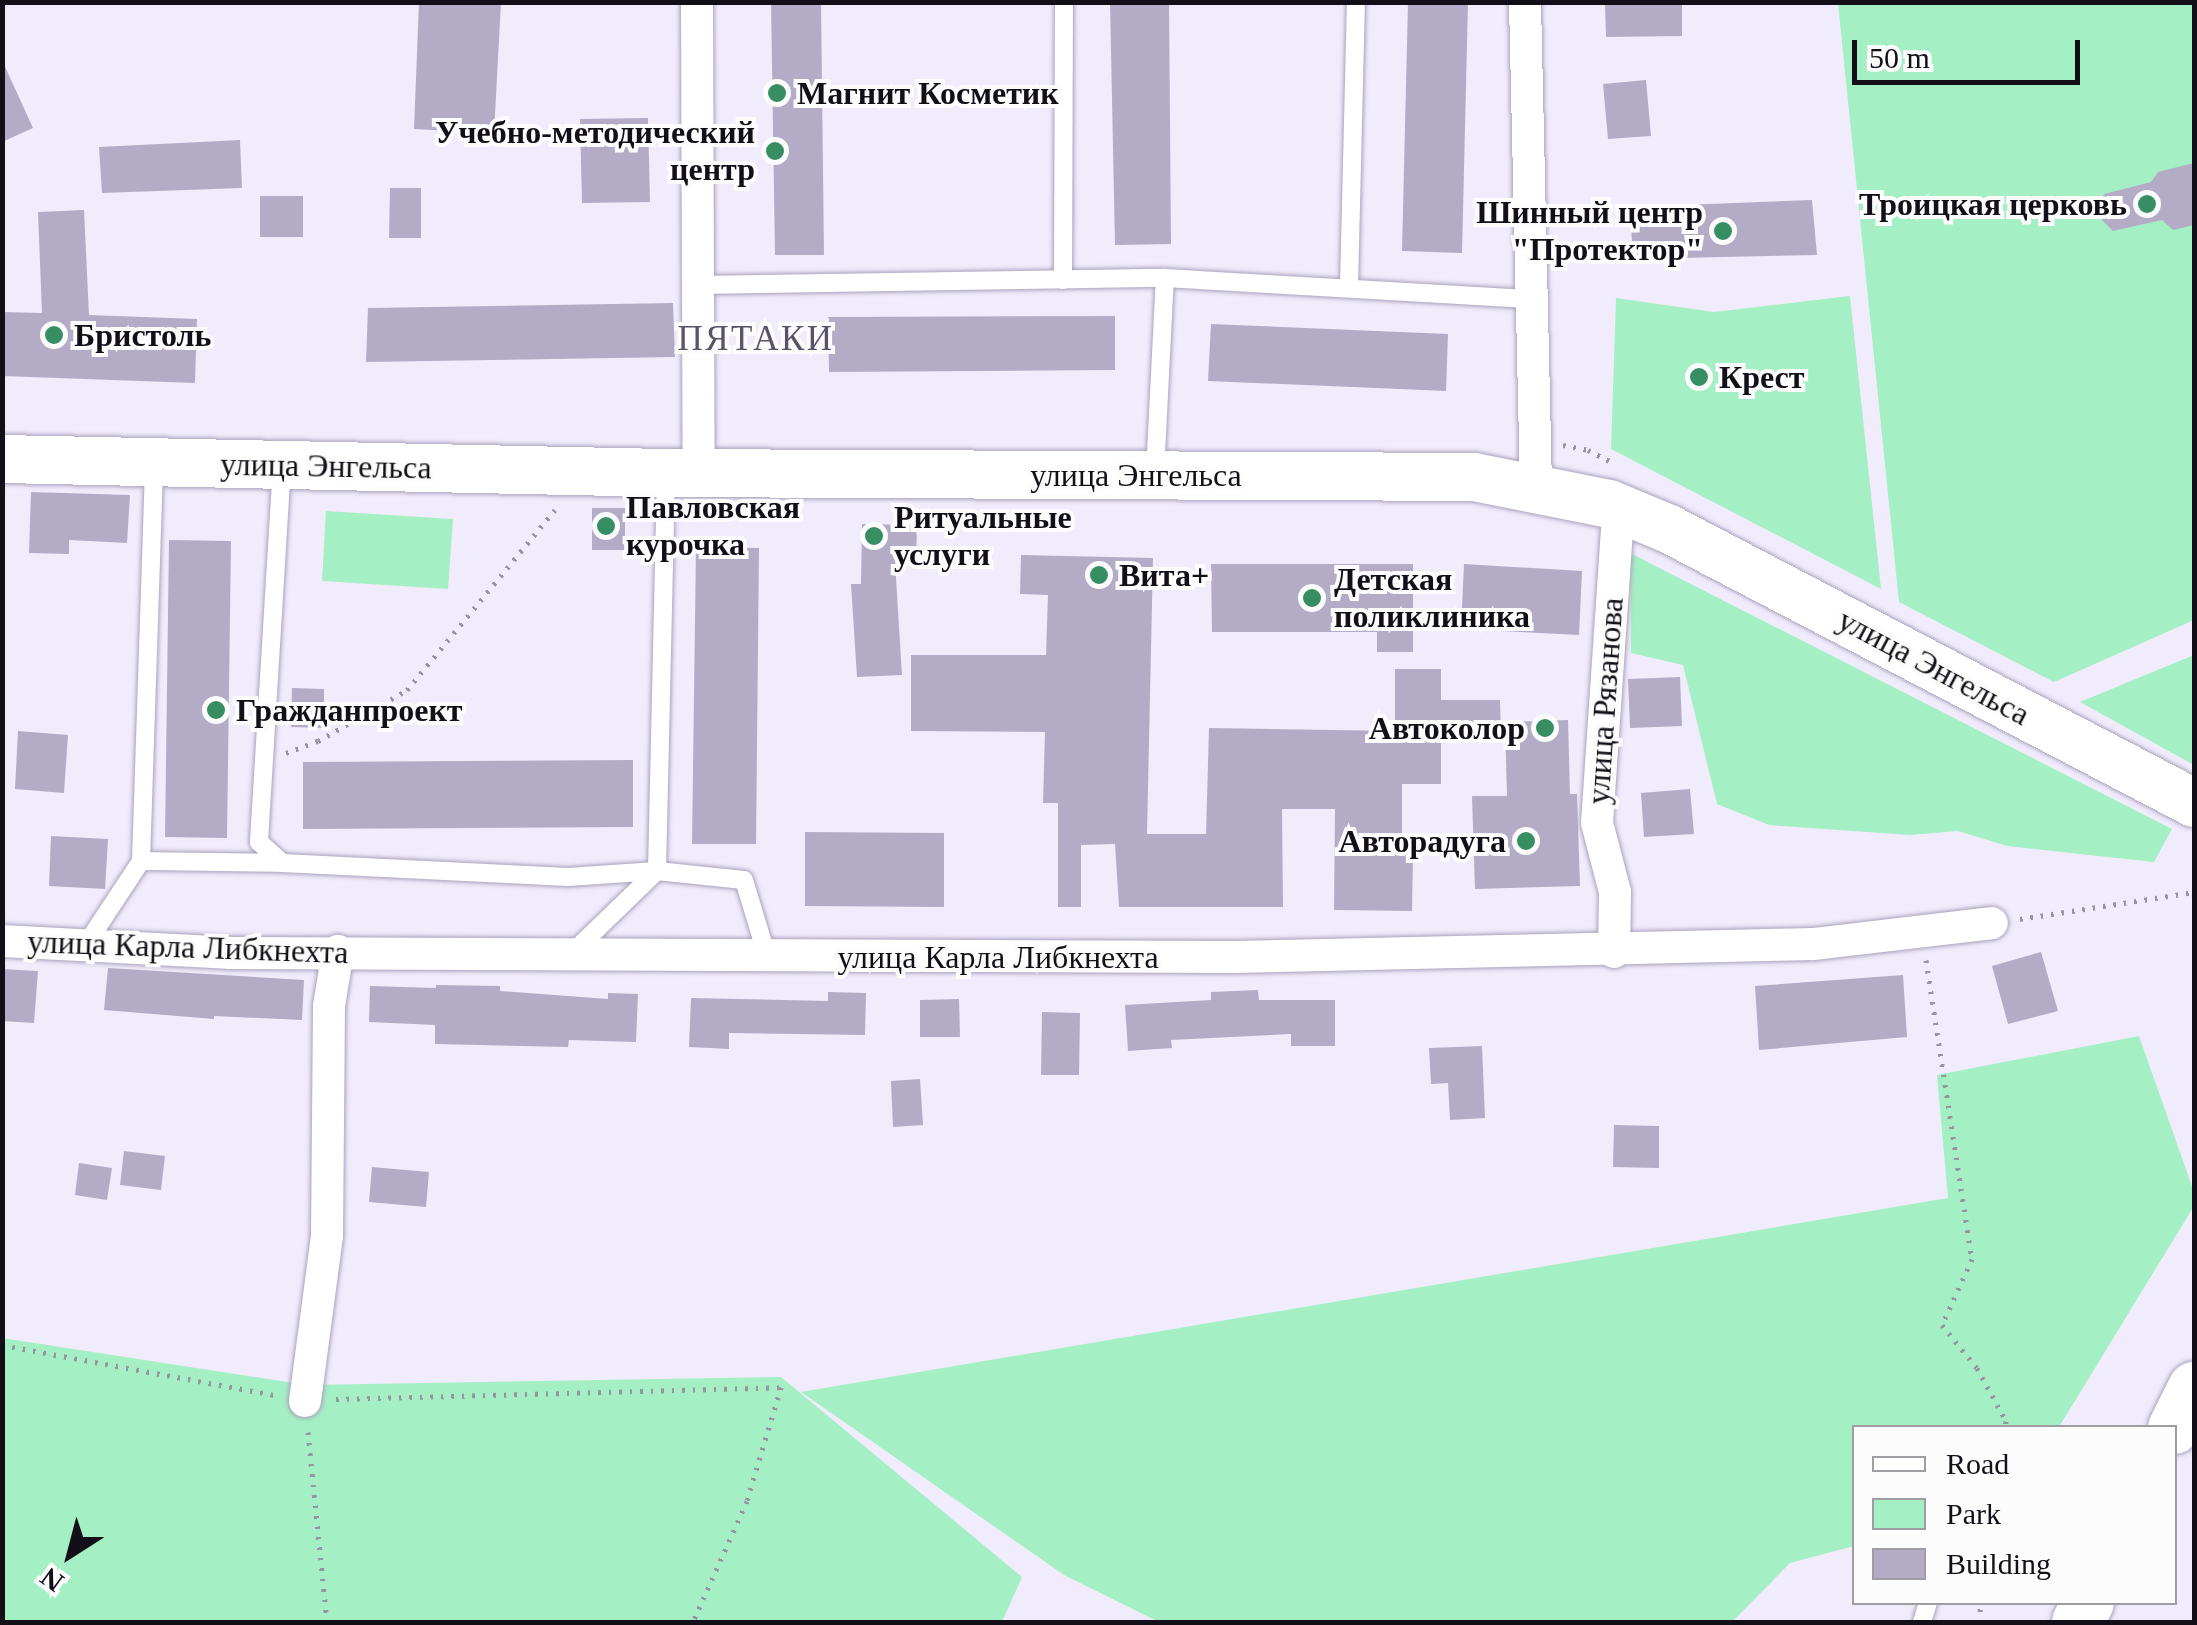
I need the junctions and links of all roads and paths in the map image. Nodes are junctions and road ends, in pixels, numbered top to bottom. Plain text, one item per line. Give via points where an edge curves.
1 (698, 2) edge
2 (1064, 2) edge
3 (1356, 2) edge
4 (1525, 2) edge
5 (1165, 278) junction
6 (1063, 280) junction
7 (698, 285) junction
8 (1349, 286) junction
9 (1532, 299) junction
10 (2, 459) edge
11 (154, 462) junction
12 (282, 465) junction
13 (682, 473) junction
14 (1155, 475) junction
15 (1536, 486) junction
16 (564, 500) dead end
17 (1625, 510) junction
18 (264, 761) junction
19 (2194, 803) edge
20 (141, 862) junction
21 (282, 863) junction
22 (657, 871) junction
23 (2194, 892) edge
24 (1992, 923) joint
25 (1920, 932) junction
26 (2, 941) edge
27 (86, 946) junction
28 (338, 951) junction
29 (1614, 952) junction
30 (571, 954) junction
31 (767, 956) junction
32 (2, 1345) edge
33 (2194, 1388) edge
34 (305, 1401) junction
35 (2005, 1425) edge
36 (2176, 1425) edge
37 (327, 1622) edge
38 (693, 1622) edge

1 - 7 street
2 - 6 lane
3 - 8 lane
4 - 9 street
5 - 6 lane
5 - 8 lane
5 - 14 lane
6 - 7 lane
7 - 13 street
8 - 9 lane
9 - 15 street
10 - 11 main road, улица Энгельса
11 - 12 main road, улица Энгельса
11 - 20 lane
12 - 13 main road, улица Энгельса
12 - 18 lane
13 - 14 main road, улица Энгельса
13 - 22 lane
14 - 15 main road, улица Энгельса via 1474,477
15 - 17 main road, улица Энгельса
16 - 18 path via 407,690 318,741
17 - 19 main road, улица Энгельса
17 - 29 street, улица Рязанова via 1617,530 1597,823 1615,892
18 - 21 lane via 259,842
20 - 21 lane
20 - 27 lane
21 - 22 lane via 568,877
22 - 30 lane
22 - 31 lane via 744,880
23 - 24 path
24 - 25 street, улица Карла Либкнехта
25 - 29 street, улица Карла Либкнехта via 1814,944
25 - 35 path via 1972,1259 1942,1325 1977,1368
26 - 27 street, улица Карла Либкнехта
27 - 28 street, улица Карла Либкнехта via 231,954
28 - 30 street, улица Карла Либкнехта
28 - 34 street via 329,1006 327,1236
29 - 31 street, улица Карла Либкнехта
30 - 31 street, улица Карла Либкнехта
32 - 34 path
33 - 36 main road
34 - 37 path
34 - 38 path via 781,1388 747,1501

